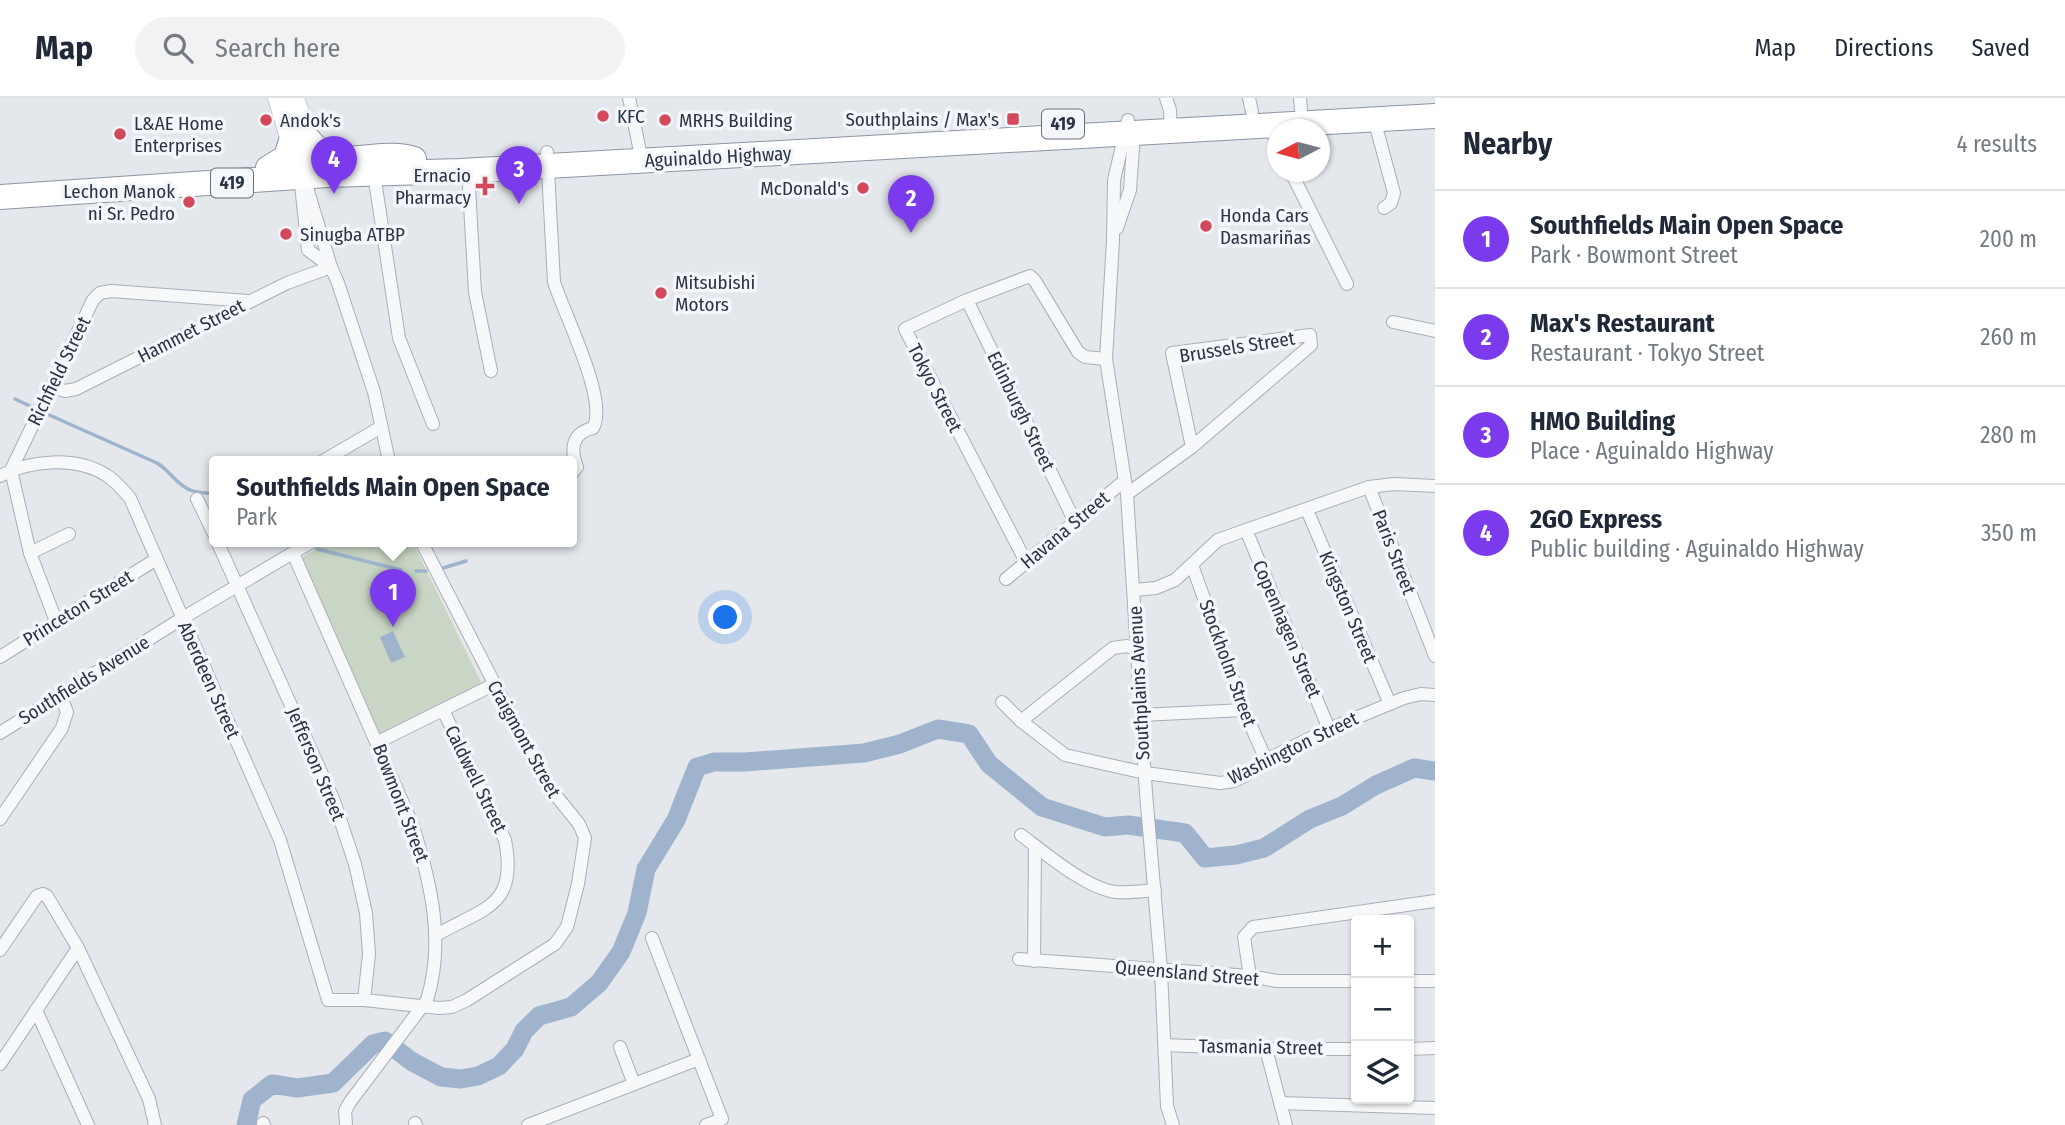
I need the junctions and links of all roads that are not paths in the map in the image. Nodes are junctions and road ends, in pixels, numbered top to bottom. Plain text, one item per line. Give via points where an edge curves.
1 (277, 98) edge
2 (295, 98) edge
3 (629, 98) edge
4 (1435, 102) edge
5 (1301, 104) edge
6 (1169, 116) edge
7 (1435, 116) edge
8 (1374, 119) junction
9 (1262, 120) edge
10 (1129, 129) junction
11 (300, 140) junction
12 (641, 154) junction
13 (414, 159) junction
14 (548, 159) junction
15 (268, 168) junction
16 (468, 170) junction
17 (305, 172) junction
18 (374, 174) junction
19 (1297, 182) edge
20 (0, 183) edge
21 (0, 197) edge
22 (1384, 208) dead end
23 (331, 267) junction
24 (1346, 284) dead end
25 (967, 300) junction
26 (248, 302) junction
27 (1393, 322) dead end
28 (1435, 331) edge
29 (1310, 335) joint
30 (1106, 359) junction
31 (491, 370) dead end
32 (51, 387) junction
33 (433, 424) dead end
34 (381, 427) junction
35 (1192, 447) junction
36 (332, 456) edge
37 (388, 456) edge
38 (572, 456) edge
39 (6, 473) edge
40 (1435, 486) edge
41 (1369, 487) junction
42 (1126, 488) junction
43 (197, 499) dead end
44 (1307, 510) junction
45 (1075, 522) junction
46 (209, 524) edge
47 (1246, 530) junction
48 (69, 534) dead end
49 (220, 547) edge
50 (303, 547) edge
51 (424, 547) edge
52 (30, 553) junction
53 (293, 553) junction
54 (155, 559) junction
55 (1026, 562) junction
56 (1192, 565) junction
57 (1006, 579) dead end
58 (238, 584) junction
59 (1134, 590) junction
60 (181, 619) junction
61 (57, 621) junction
62 (1138, 650) junction
63 (1435, 656) edge
64 (0, 657) edge
65 (494, 685) junction
66 (60, 695) junction
67 (1435, 695) edge
68 (1002, 702) dead end
69 (1390, 704) junction
70 (443, 710) junction
71 (1244, 710) junction
72 (1141, 715) junction
73 (1021, 721) junction
74 (1329, 729) junction
75 (0, 733) edge
76 (378, 742) junction
77 (1266, 760) junction
78 (1145, 773) junction
79 (0, 819) edge
80 (1021, 835) dead end
81 (1035, 845) junction
82 (1155, 890) junction
83 (1435, 901) edge
84 (436, 935) junction
85 (653, 938) dead end
86 (78, 947) junction
87 (0, 950) edge
88 (1019, 960) dead end
89 (1034, 961) junction
90 (1161, 970) junction
91 (1250, 976) junction
92 (1351, 981) edge
93 (1414, 981) edge
94 (1435, 981) edge
95 (328, 1000) joint
96 (364, 1000) junction
97 (421, 1008) junction
98 (36, 1010) junction
99 (1165, 1045) junction
100 (620, 1047) dead end
101 (1435, 1048) edge
102 (1266, 1049) junction
103 (1351, 1049) edge
104 (1414, 1049) edge
105 (699, 1059) junction
106 (0, 1064) edge
107 (634, 1084) junction
108 (1280, 1103) junction
109 (1435, 1108) edge
110 (88, 1125) edge
111 (155, 1125) edge
112 (346, 1125) edge
113 (528, 1125) edge
114 (706, 1125) edge
115 (1173, 1125) edge
116 (1286, 1125) edge

1 - 11 main road
2 - 11 main road
3 - 12 street
4 - 5 highway, Aguinaldo Highway / 419
5 - 9 highway, Aguinaldo Highway / 419
6 - 9 highway, Aguinaldo Highway / 419
6 - 10 highway, Aguinaldo Highway / 419
7 - 8 highway, Aguinaldo Highway / 419
8 - 9 highway, Aguinaldo Highway / 419
8 - 22 street via 1394,193
10 - 12 highway, Aguinaldo Highway / 419
10 - 30 street, Southplains Avenue via 1114,180
11 - 13 highway via 332,157 401,154
11 - 15 highway via 286,157
11 - 17 main road
12 - 14 highway, Aguinaldo Highway / 419
13 - 14 highway, Aguinaldo Highway / 419
13 - 17 highway, Aguinaldo Highway / 419
14 - 16 highway, Aguinaldo Highway / 419
14 - 38 street via 554,282 587,365 597,422 573,442
15 - 17 highway, Aguinaldo Highway / 419
15 - 20 highway, Aguinaldo Highway / 419
16 - 18 highway, Aguinaldo Highway / 419
16 - 31 street via 475,292
17 - 18 highway, Aguinaldo Highway / 419
17 - 21 highway, Aguinaldo Highway / 419
17 - 23 street
17 - 23 street via 307,250
18 - 33 street via 399,338
19 - 24 street
23 - 26 street, Hammet Street
23 - 34 street via 374,392
25 - 30 street, Tokyo Street via 1030,276 1077,352
25 - 45 street, Edinburgh Street
25 - 55 street, Tokyo Street via 905,329
26 - 32 street, Hammet Street via 76,389
26 - 32 street, Richfield Street via 100,293
27 - 28 street
29 - 35 street, Havana Street via 1311,345
29 - 35 street, Brussels Street via 1171,354
30 - 42 street, Southplains Avenue
32 - 39 street, Richfield Street
34 - 36 street
34 - 37 street
35 - 42 street, Havana Street
39 - 52 street
39 - 54 street, Aberdeen Street via 68,463 109,476 130,498
40 - 41 street
41 - 44 street
41 - 63 street, Paris Street
42 - 45 street, Havana Street
42 - 59 street, Southplains Avenue
43 - 46 street
44 - 47 street
44 - 69 street, Kingston Street
45 - 55 street, Havana Street
47 - 56 street via 1218,540
47 - 74 street, Copenhagen Street
48 - 52 street
49 - 58 street, Jefferson Street
50 - 53 street, Southfields Avenue
51 - 65 street, Craigmont Street
52 - 61 street
53 - 58 street, Southfields Avenue
53 - 76 street, Bowmont Street
54 - 60 street, Aberdeen Street
54 - 61 street, Princeton Street
55 - 57 street, Havana Street
56 - 59 street via 1164,586
56 - 71 street, Stockholm Street
58 - 60 street, Southfields Avenue
58 - 96 street, Jefferson Street via 334,801 355,864 369,954
59 - 62 street, Southplains Avenue
60 - 66 street, Southfields Avenue
60 - 95 street, Aberdeen Street via 280,840
61 - 64 street, Princeton Street
62 - 72 street, Southplains Avenue
62 - 73 street via 1112,648
65 - 70 street
65 - 97 street, Craigmont Street via 545,782 585,838 578,884 567,927 555,944 453,1007
66 - 75 street, Southfields Avenue
66 - 79 street via 67,712 62,728
67 - 69 street, Washington Street via 1421,694
68 - 73 street, Washington Street
69 - 74 street, Washington Street
70 - 76 street
70 - 84 street, Caldwell Street via 505,840 509,862 508,883 497,901
71 - 72 street
71 - 77 street, Stockholm Street
72 - 78 street, Southplains Avenue
73 - 78 street, Washington Street via 1065,755
74 - 77 street, Washington Street
76 - 84 street, Bowmont Street via 425,864
77 - 78 street, Washington Street via 1246,775 1220,783
78 - 82 street, Southplains Avenue
80 - 81 street
81 - 82 street via 1100,888
81 - 89 street
82 - 90 street, Southplains Avenue
83 - 91 street via 1253,927 1244,937
84 - 97 street, Bowmont Street via 433,981
85 - 105 street
86 - 87 street via 43,894 37,895
86 - 98 street
86 - 111 street via 149,1099
88 - 89 street, Queensland Street
89 - 90 street, Queensland Street
90 - 91 street, Queensland Street
90 - 99 street, Southplains Avenue
91 - 92 street, Queensland Street via 1277,981
93 - 94 street
95 - 96 street, Craigmont Street
96 - 97 street, Craigmont Street
97 - 112 street, Bowmont Street via 345,1111
98 - 106 street
98 - 110 street
99 - 102 street, Tasmania Street
99 - 115 street, Southplains Avenue via 1167,1106
100 - 107 street
101 - 104 street
102 - 103 street, Tasmania Street
102 - 108 street
105 - 107 street
105 - 114 street via 722,1119
107 - 113 street
108 - 109 street
108 - 116 street

